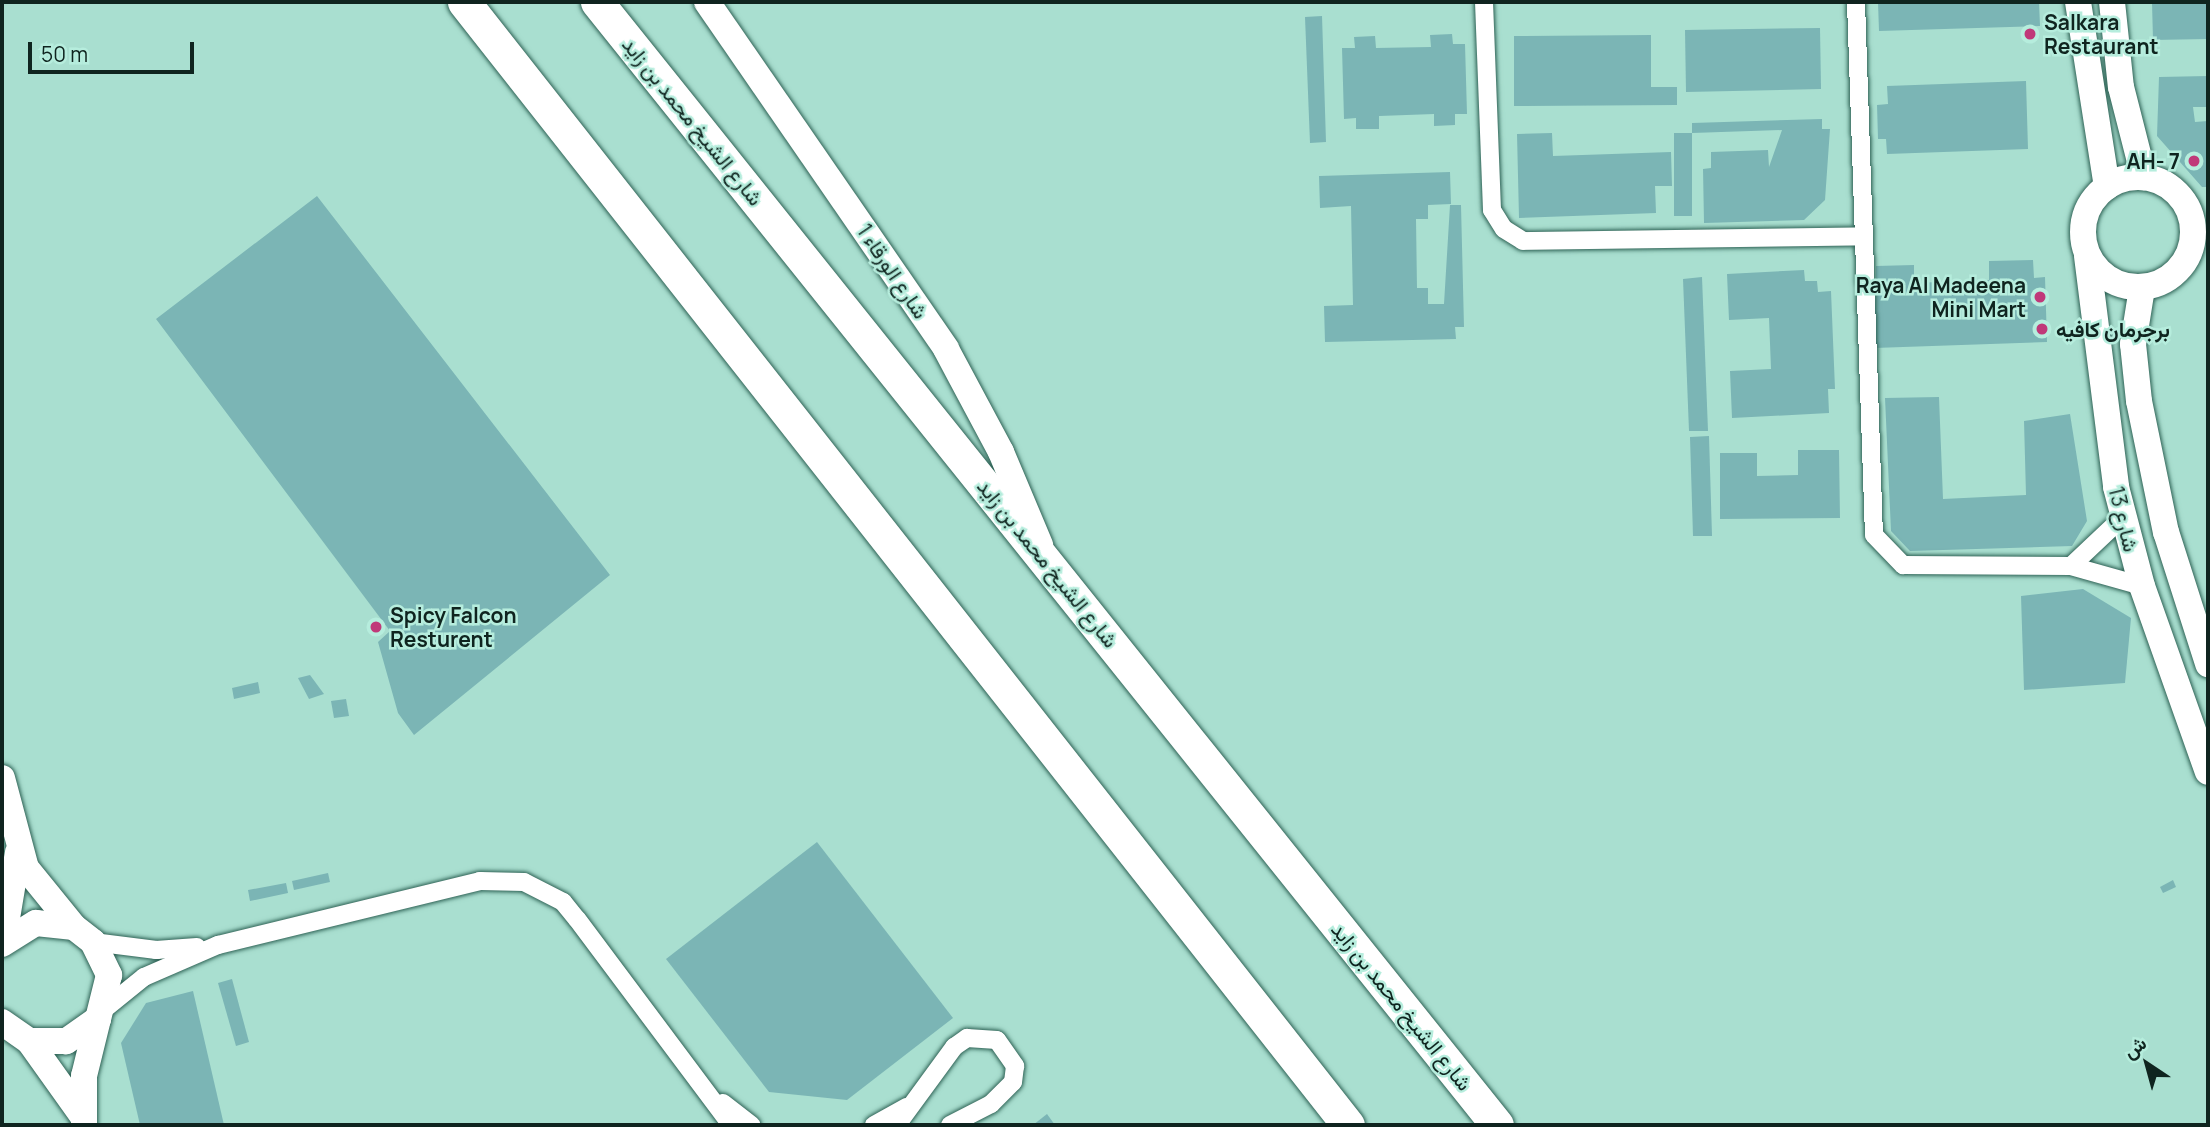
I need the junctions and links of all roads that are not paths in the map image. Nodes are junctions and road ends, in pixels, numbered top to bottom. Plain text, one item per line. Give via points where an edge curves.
1 (464, 2) edge
2 (597, 2) edge
3 (707, 2) edge
4 (1484, 2) edge
5 (1856, 2) edge
6 (2078, 2) edge
7 (2112, 2) edge
8 (2144, 177) junction
9 (2107, 187) junction
10 (2196, 206) edge
11 (1863, 236) junction
12 (2198, 252) edge
13 (2087, 256) junction
14 (2142, 288) junction
15 (2123, 517) junction
16 (1046, 560) junction
17 (2071, 566) junction
18 (2142, 586) junction
19 (2208, 664) edge
20 (2208, 772) edge
21 (2, 778) edge
22 (18, 850) junction
23 (84, 935) junction
24 (3, 943) edge
25 (218, 945) junction
26 (100, 1015) junction
27 (10, 1030) edge
28 (1287, 1049) junction
29 (699, 1082) junction
30 (912, 1103) junction
31 (82, 1120) edge
32 (731, 1125) edge
33 (751, 1125) edge
34 (874, 1125) edge
35 (897, 1125) edge
36 (950, 1125) edge
37 (1328, 1125) edge
38 (1348, 1125) edge
39 (1497, 1125) edge

1 - 28 highway
2 - 16 highway, شارع الشيخ محمد بن زايد
3 - 16 street, شارع الورقاء 1 via 946,349 1001,452
4 - 11 street via 1492,209 1504,229 1523,241
5 - 11 street
6 - 9 street
7 - 8 street via 2121,87
8 - 9 street
8 - 10 street via 2166,184
9 - 13 street via 2085,218
10 - 12 street via 2193,228
11 - 17 street via 1872,514 1885,553 1903,565 1924,567
12 - 14 street via 2174,274
13 - 14 street via 2109,280
13 - 15 street, شارع 13
14 - 19 street, شارع 13 via 2133,344 2141,413 2166,532
15 - 17 street
15 - 18 street, شارع 13
16 - 39 highway, شارع الشيخ محمد بن زايد
17 - 18 street
18 - 20 street, شارع 13
21 - 22 street
22 - 23 street via 36,884
22 - 24 street
23 - 24 street via 36,923
23 - 25 street via 156,950
23 - 26 street via 109,975
25 - 26 street via 144,977
25 - 29 street via 480,881 524,882 545,890 578,919
26 - 27 street via 66,1041
26 - 31 street
27 - 31 street
28 - 37 highway
28 - 38 highway
29 - 32 street
29 - 33 street
30 - 34 street
30 - 35 street
30 - 36 street via 954,1047 967,1038 998,1040 1012,1058 1013,1082 991,1104

